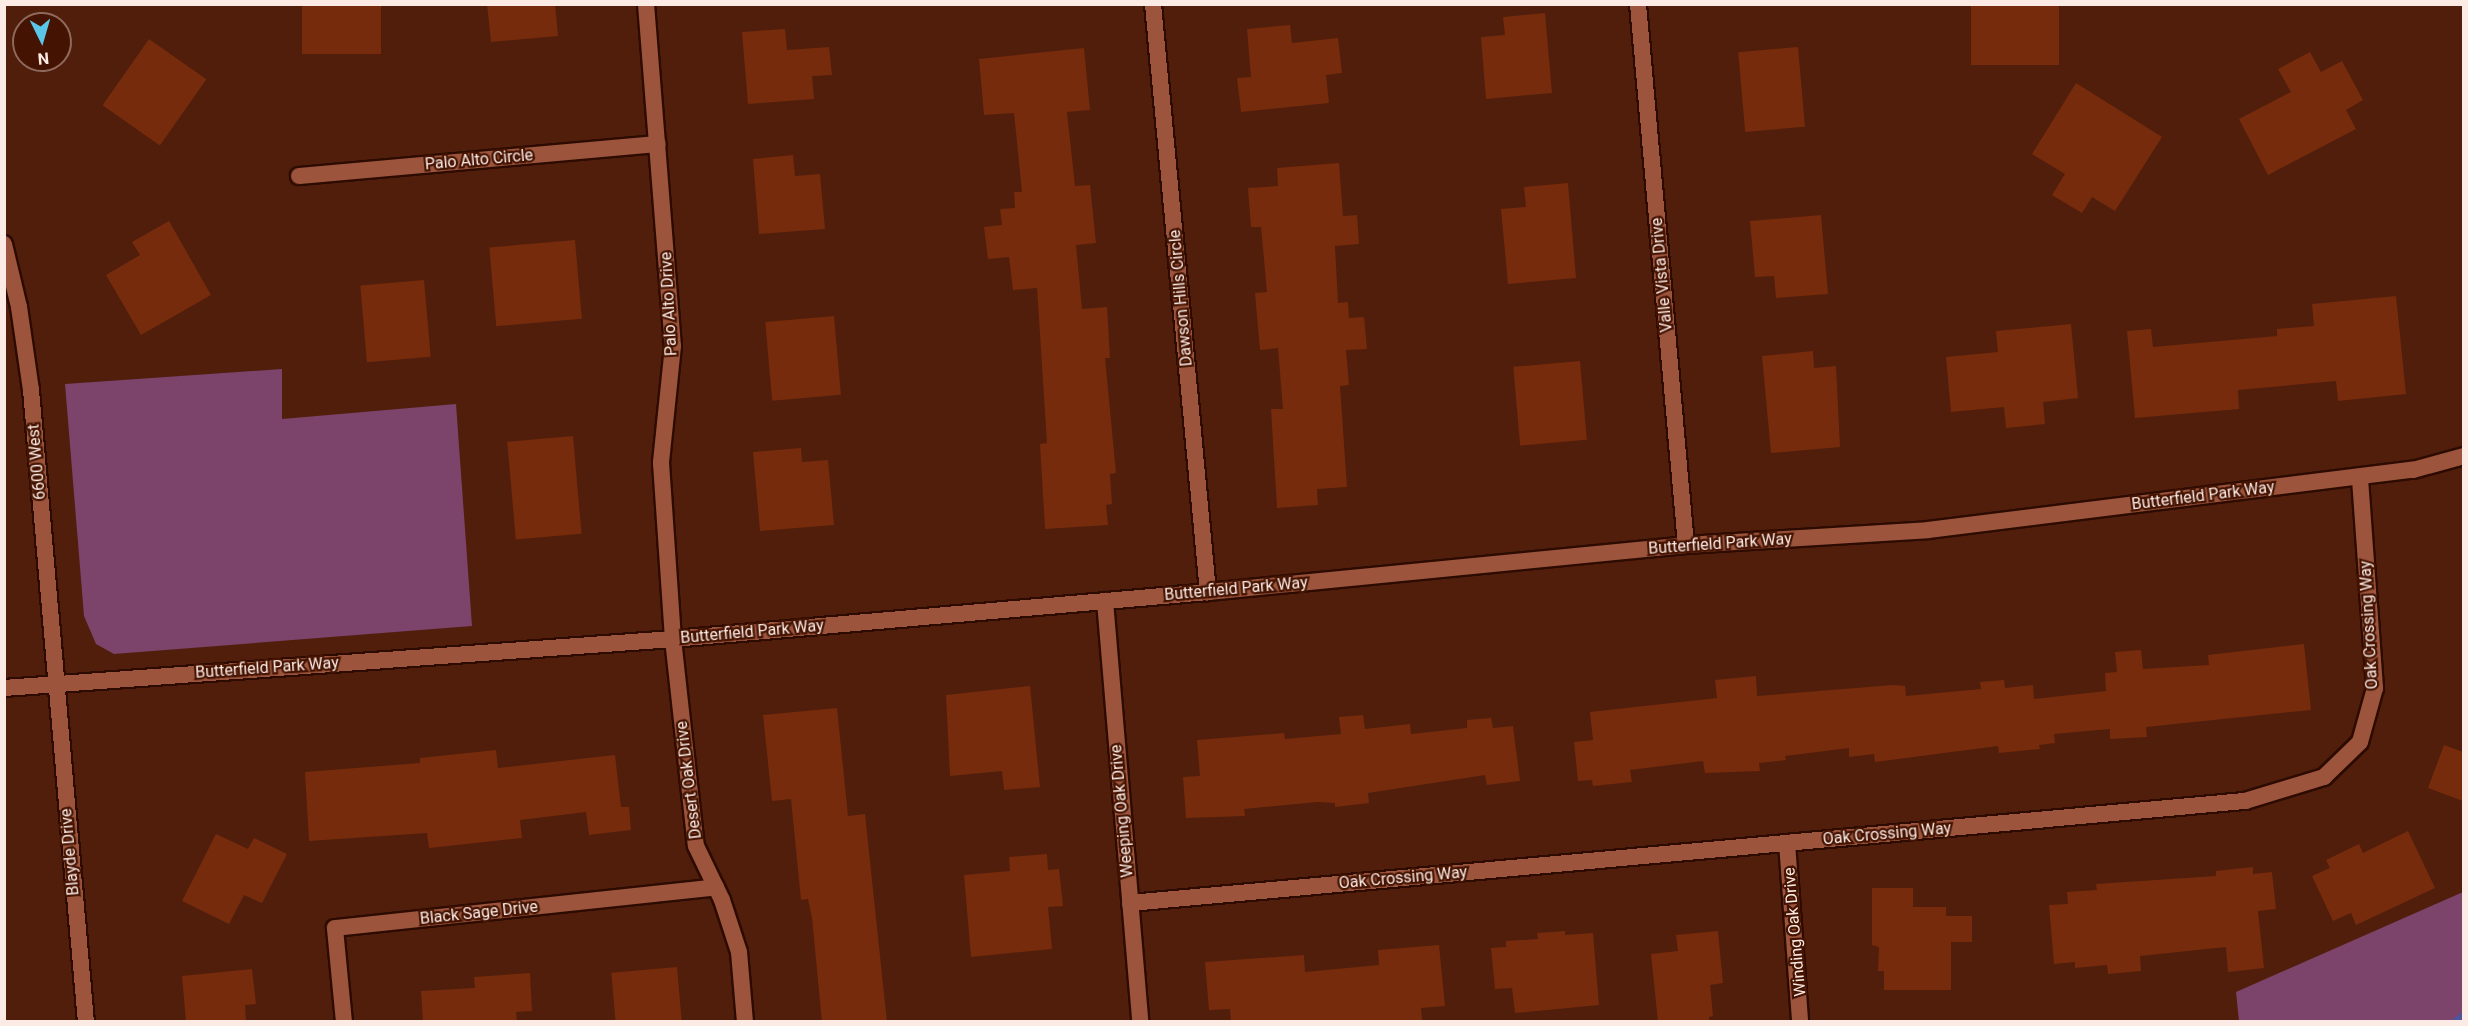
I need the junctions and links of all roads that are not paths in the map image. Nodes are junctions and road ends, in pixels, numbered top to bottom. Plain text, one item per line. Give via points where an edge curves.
1 (646, 4) edge
2 (1153, 4) edge
3 (1638, 4) edge
4 (658, 144) junction
5 (299, 176) dead end
6 (4, 244) edge
7 (2463, 456) edge
8 (2360, 477) junction
9 (1686, 545) junction
10 (1208, 592) junction
11 (1105, 601) junction
12 (673, 639) junction
13 (55, 683) junction
14 (4, 688) edge
15 (1787, 843) junction
16 (716, 886) junction
17 (1130, 903) junction
18 (86, 1022) edge
19 (344, 1022) edge
20 (745, 1022) edge
21 (1140, 1022) edge
22 (1800, 1022) edge

1 - 4 street, Palo Alto Drive
2 - 10 street, Dawson Hills Circle
3 - 9 street, Valle Vista Drive
4 - 5 street, Palo Alto Circle
4 - 12 street, Palo Alto Drive via 673,346 661,463
6 - 13 street, 6600 West via 19,307 31,390
7 - 8 street, Butterfield Park Way via 2413,470
8 - 9 street, Butterfield Park Way via 1928,530
8 - 15 street, Oak Crossing Way via 2375,688 2361,742 2324,777 2245,801
9 - 10 street, Butterfield Park Way
10 - 11 street, Butterfield Park Way
11 - 12 street, Butterfield Park Way
11 - 17 street, Weeping Oak Drive
12 - 13 street, Butterfield Park Way
12 - 16 street, Desert Oak Drive via 696,846
13 - 14 street, Butterfield Park Way
13 - 18 street, Blayde Drive
15 - 17 street, Oak Crossing Way
15 - 22 street, Winding Oak Drive
16 - 19 street, Black Sage Drive via 335,928
16 - 20 street, Desert Oak Drive via 738,952
17 - 21 street, Weeping Oak Drive

